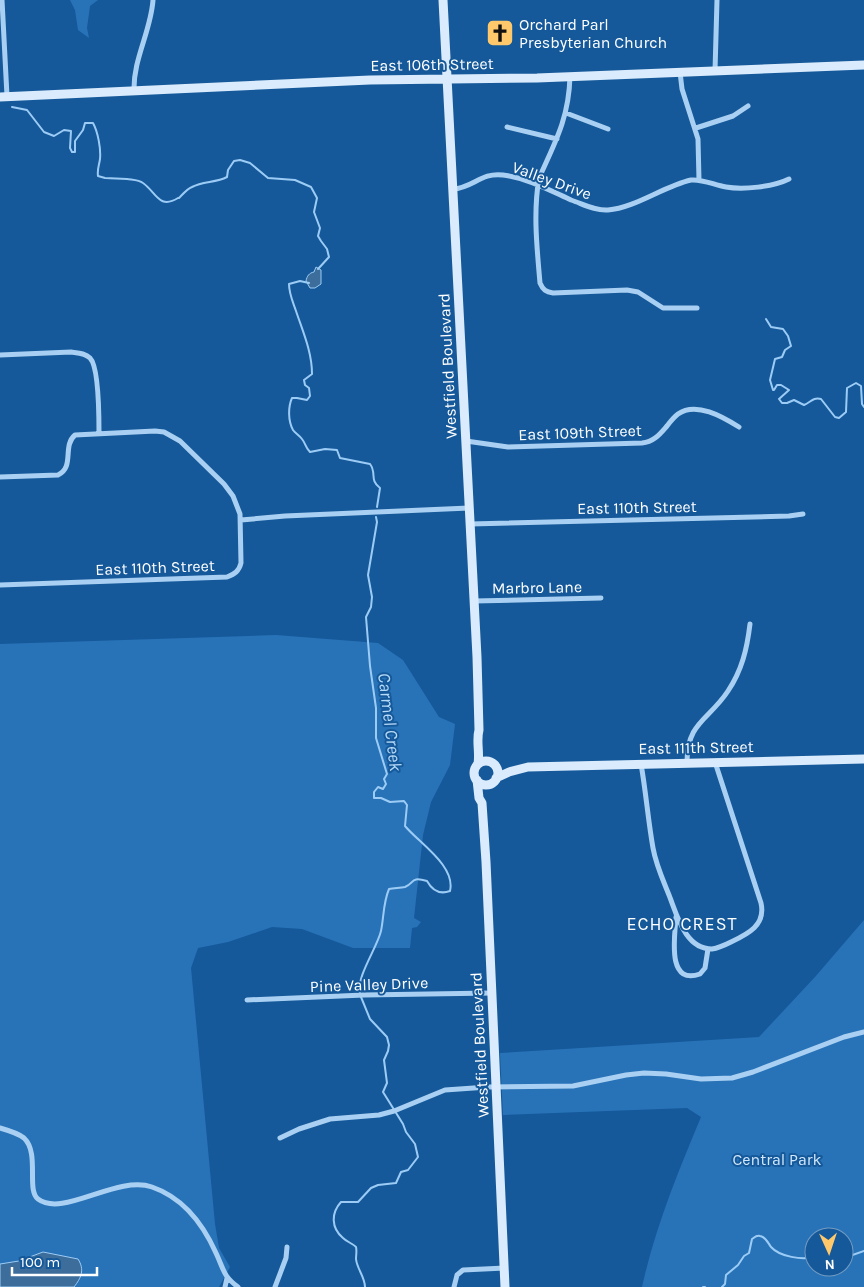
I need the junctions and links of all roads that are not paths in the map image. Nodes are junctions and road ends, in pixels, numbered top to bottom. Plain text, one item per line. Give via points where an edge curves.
1 (2, 0) edge
2 (154, 0) edge
3 (443, 0) edge
4 (717, 0) edge
5 (864, 65) edge
6 (715, 71) junction
7 (680, 72) junction
8 (570, 76) junction
9 (447, 79) junction
10 (134, 91) junction
11 (4, 97) edge
12 (748, 106) dead end
13 (566, 114) junction
14 (507, 127) dead end
15 (608, 128) dead end
16 (696, 128) junction
17 (557, 139) junction
18 (789, 179) dead end
19 (699, 180) junction
20 (538, 185) junction
21 (453, 189) junction
22 (696, 308) dead end
23 (0, 355) edge
24 (739, 427) dead end
25 (99, 433) junction
26 (466, 441) junction
27 (0, 478) edge
28 (469, 508) junction
29 (804, 514) dead end
30 (241, 520) junction
31 (470, 524) junction
32 (0, 585) edge
33 (601, 598) dead end
34 (474, 601) junction
35 (750, 624) dead end
36 (479, 730) junction
37 (864, 759) edge
38 (687, 762) junction
39 (714, 762) junction
40 (641, 763) junction
41 (478, 764) junction
42 (493, 764) junction
43 (528, 766) junction
44 (477, 780) junction
45 (494, 780) junction
46 (482, 802) junction
47 (676, 915) junction
48 (708, 949) junction
49 (492, 993) junction
50 (247, 1000) dead end
51 (864, 1032) edge
52 (496, 1087) junction
53 (0, 1128) edge
54 (280, 1138) dead end
55 (287, 1247) dead end
56 (504, 1268) junction
57 (226, 1278) junction
58 (224, 1287) edge
59 (238, 1287) edge
60 (275, 1287) edge
61 (454, 1287) edge
62 (505, 1287) edge

1 - 11 street
2 - 10 street via 137,65
3 - 9 main road, Westfield Boulevard
4 - 6 street
5 - 6 main road, East 106th Street
6 - 7 main road, East 106th Street
7 - 8 main road, East 106th Street
7 - 16 street via 682,89
8 - 9 main road, East 106th Street
8 - 13 street
9 - 10 main road, East 106th Street
9 - 21 main road, Westfield Boulevard
10 - 11 main road, East 106th Street
12 - 16 street via 733,116
13 - 15 street
13 - 17 street
14 - 17 street
16 - 19 street
17 - 20 street
18 - 19 street, Valley Drive via 776,185 734,188
19 - 20 street, Valley Drive via 686,181 608,210 585,206
20 - 21 street, Valley Drive via 520,178 491,174
20 - 22 street via 536,233 540,283 544,290 553,293 627,290 638,292 663,308
21 - 26 main road, Westfield Boulevard
23 - 25 street via 71,352 88,356 95,366
24 - 26 street, East 109th Street via 697,409 678,414 657,437 642,444 508,447
25 - 27 street via 72,437 63,473
25 - 30 street via 154,431 174,437 224,484
26 - 28 main road, Westfield Boulevard
28 - 30 street
28 - 31 main road, Westfield Boulevard
29 - 31 street, East 110th Street
30 - 32 street, East 110th Street via 240,568 227,577
31 - 34 main road, Westfield Boulevard
33 - 34 street, Marbro Lane
34 - 36 main road, Westfield Boulevard
35 - 38 street via 740,669 728,691 691,735
36 - 41 main road, Westfield Boulevard
36 - 42 main road, Westfield Boulevard
37 - 39 main road, East 111th Street
38 - 39 main road, East 111th Street
38 - 40 main road, East 111th Street
39 - 48 street via 762,912 758,925 745,936
40 - 43 main road, East 111th Street
40 - 47 street via 654,852
41 - 42 main road via 485,761
41 - 44 main road via 474,772
42 - 43 main road, East 111th Street
42 - 45 main road via 497,770
43 - 45 main road, East 111th Street
44 - 45 main road via 484,784
44 - 46 main road, Westfield Boulevard
45 - 46 main road, Westfield Boulevard
46 - 49 main road, Westfield Boulevard
47 - 48 street via 686,934
47 - 48 street via 674,956 680,972 700,974 705,968
49 - 50 street, Pine Valley Drive
49 - 52 main road, Westfield Boulevard
51 - 52 street via 732,1078 702,1079 644,1072 573,1086
52 - 54 street via 445,1090 379,1115 330,1119
52 - 56 main road, Westfield Boulevard
53 - 57 street via 23,1137 31,1148 34,1190 38,1199 58,1205 128,1185 152,1187 176,1200 197,1218
55 - 60 street
56 - 61 street via 462,1270
56 - 62 main road, Westfield Boulevard
57 - 58 street
57 - 59 street

